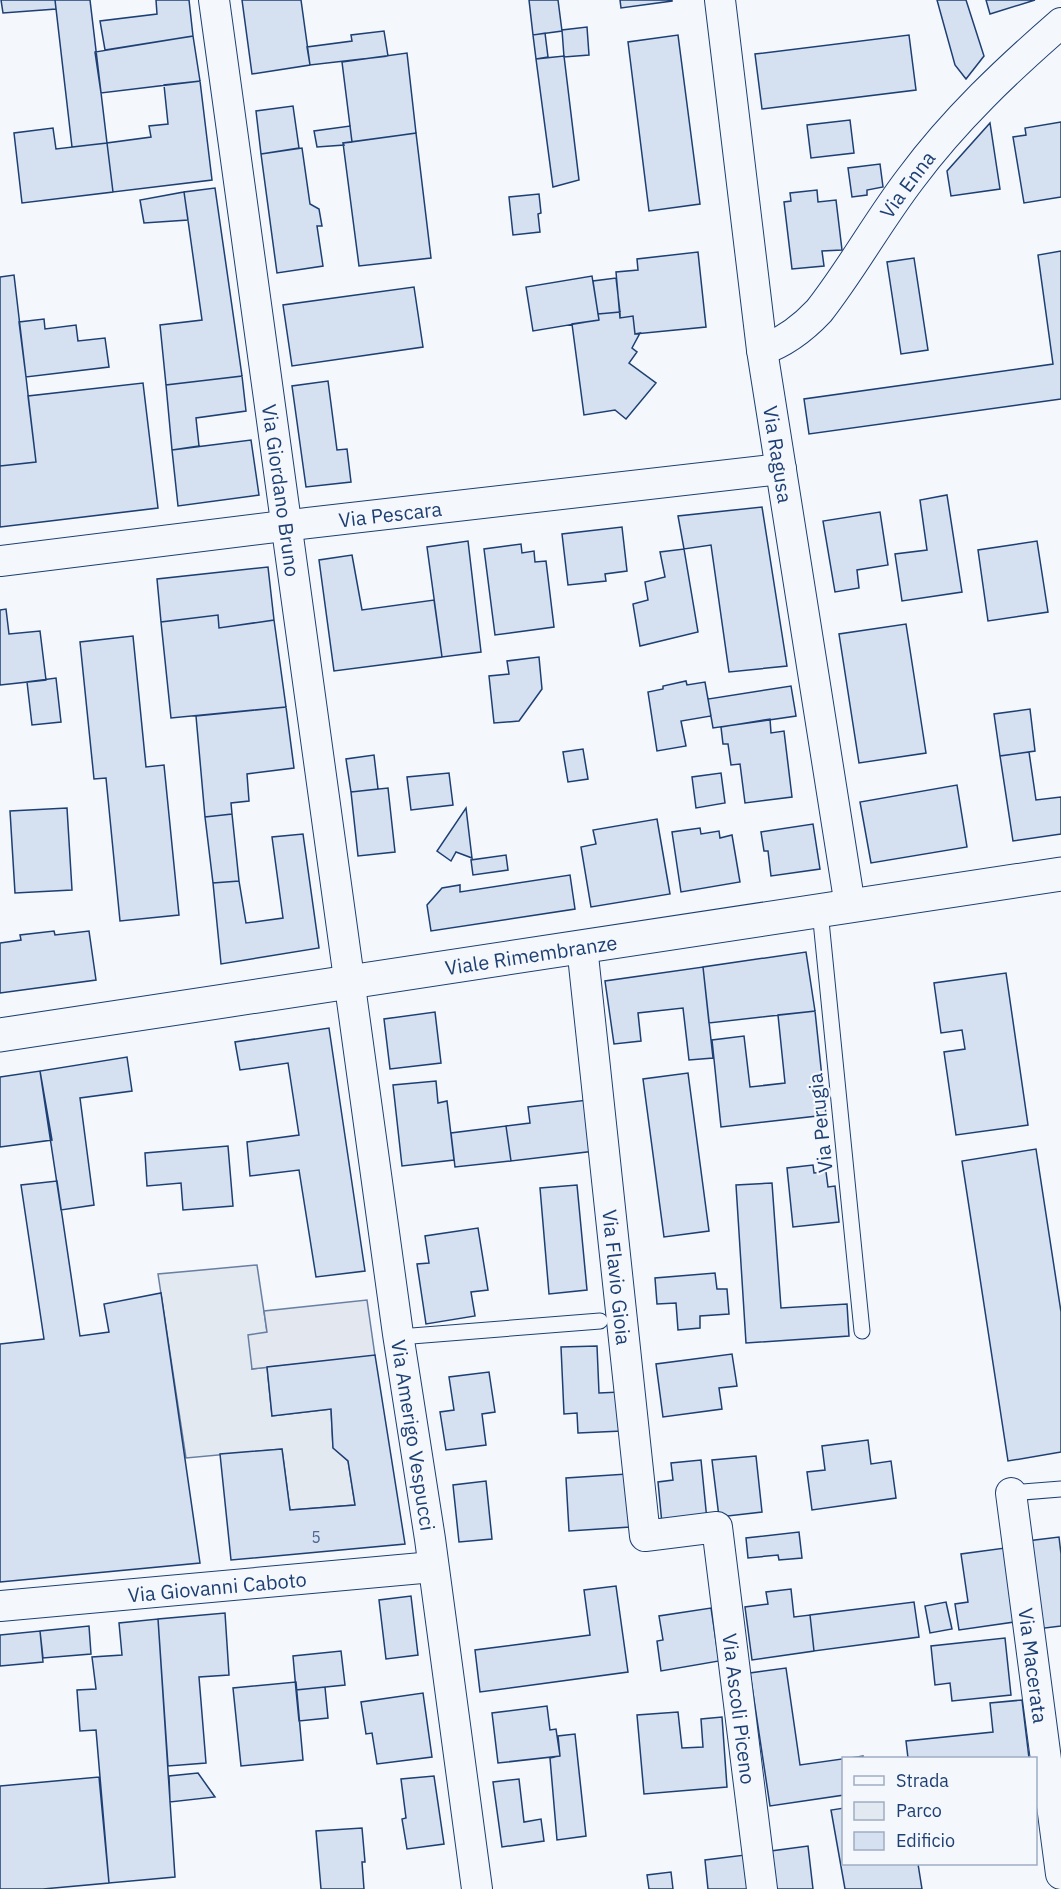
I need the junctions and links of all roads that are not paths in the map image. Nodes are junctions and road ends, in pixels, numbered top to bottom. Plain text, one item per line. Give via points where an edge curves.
1 (214, 0) edge
2 (720, 0) edge
3 (1061, 23) edge
4 (762, 350) junction
5 (781, 469) junction
6 (288, 527) junction
7 (0, 561) edge
8 (1061, 874) edge
9 (835, 909) junction
10 (582, 946) junction
11 (350, 982) junction
12 (0, 1035) edge
13 (600, 1321) dead end
14 (862, 1331) dead end
15 (399, 1337) junction
16 (1061, 1489) edge
17 (1011, 1493) joint
18 (717, 1527) joint
19 (433, 1567) junction
20 (0, 1606) edge
21 (1061, 1874) edge
22 (477, 1889) edge
23 (762, 1889) edge

1 - 6 street, Via Giordano Bruno
2 - 4 street, Via Ragusa
3 - 4 street, Via Enna via 955,124 911,178 814,316 784,341
4 - 5 street, Via Ragusa
5 - 6 street, Via Pescara
5 - 9 street, Via Ragusa
6 - 7 street, Via Pescara
6 - 11 street, Via Giordano Bruno
8 - 9 street, Viale Rimembranze
9 - 10 street, Viale Rimembranze
9 - 14 lane, Via Perugia
10 - 11 street, Viale Rimembranze
10 - 18 street, Via Flavio Gioia via 645,1536
11 - 12 street, Viale Rimembranze
11 - 15 street, Via Amerigo Vespucci
13 - 15 lane
15 - 19 street, Via Amerigo Vespucci
16 - 17 lane
17 - 21 street, Via Macerata
18 - 23 street, Via Ascoli Piceno
19 - 20 street, Via Giovanni Caboto
19 - 22 street, Via Amerigo Vespucci

